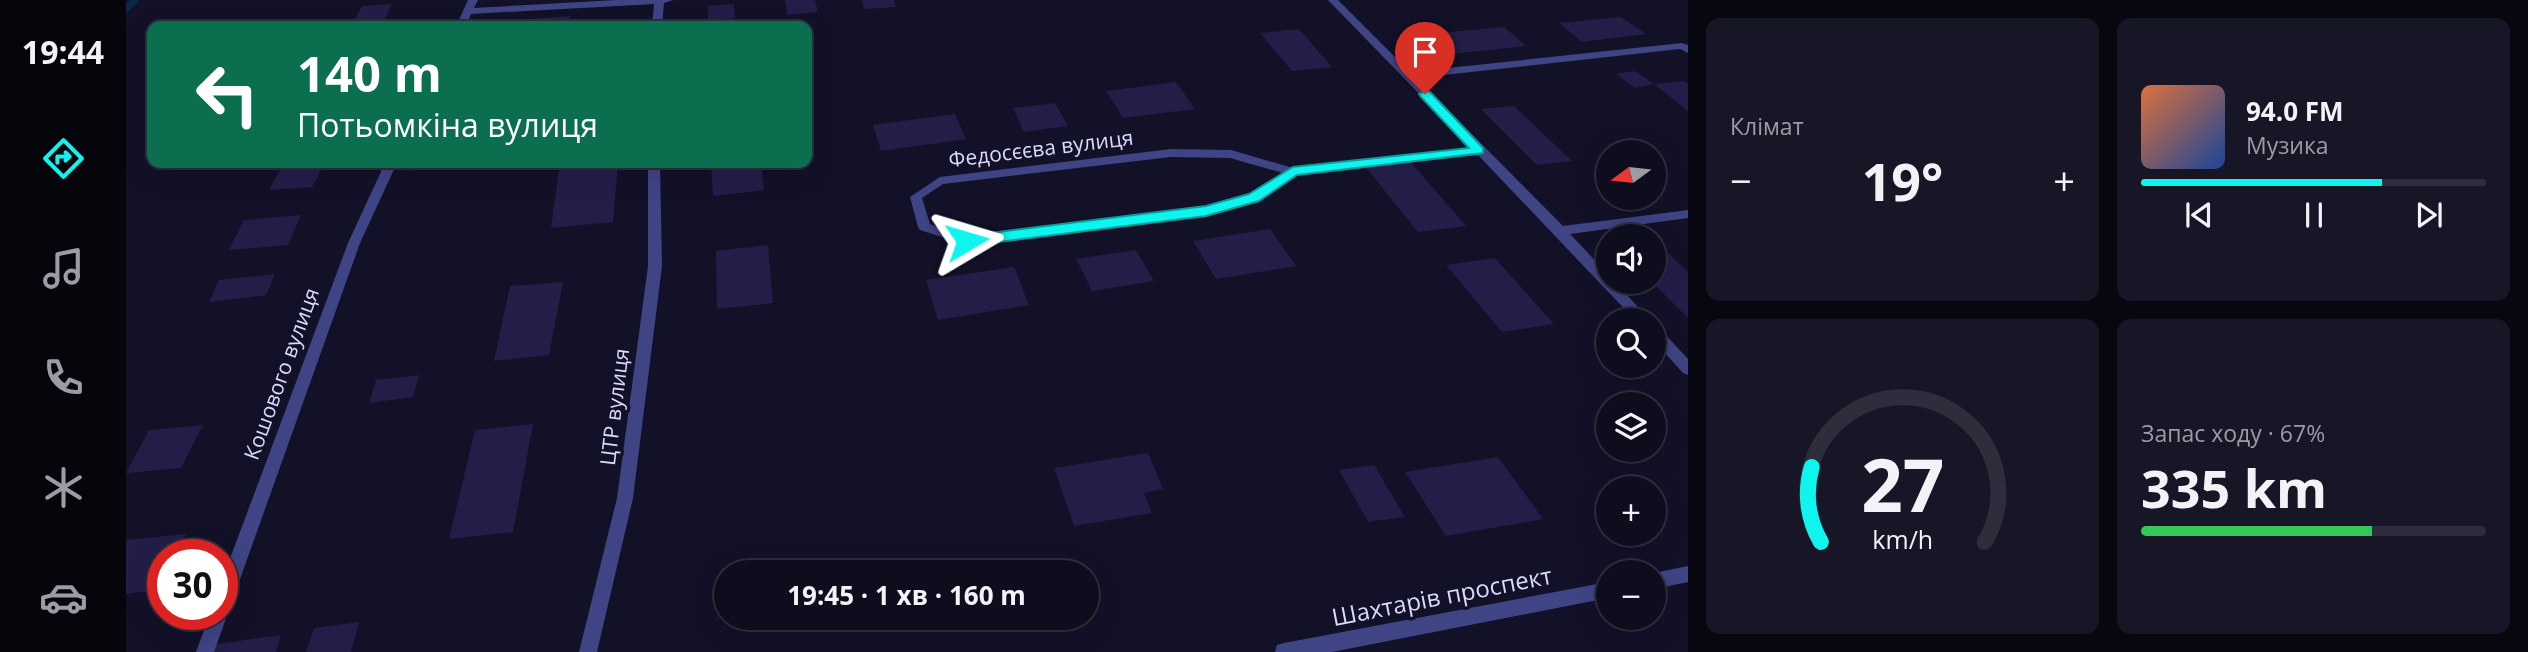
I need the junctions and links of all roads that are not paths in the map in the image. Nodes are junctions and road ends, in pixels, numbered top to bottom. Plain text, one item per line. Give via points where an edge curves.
1 (473, 0) edge
2 (659, 0) edge
3 (668, 0) edge
4 (1333, 0) edge
5 (469, 11) junction
6 (464, 21) edge
7 (657, 21) edge
8 (1688, 50) edge
9 (1407, 76) junction
10 (1479, 150) junction
11 (389, 168) edge
12 (654, 168) edge
13 (1293, 172) junction
14 (1688, 214) edge
15 (1560, 231) junction
16 (1632, 308) edge
17 (1666, 345) edge
18 (1688, 369) edge
19 (238, 561) edge
20 (1688, 574) edge
21 (1666, 579) edge
22 (1596, 592) edge
23 (213, 630) edge
24 (205, 652) edge
25 (588, 652) edge
26 (1284, 652) edge

1 - 5 street
2 - 3 street
2 - 5 street
2 - 7 street
4 - 9 street
5 - 6 street
8 - 9 street via 1682,46
9 - 10 street
10 - 13 street, Федосєєва вулиця
10 - 15 street
11 - 19 street, Кошового вулиця via 354,243
12 - 25 street, ЦТР вулиця via 655,266 625,498
13 - 13 street, Федосєєва вулиця via 1231,154 1171,153 940,181 916,197 925,226 967,241 1206,211 1254,198
14 - 15 street
15 - 16 street
17 - 18 street
20 - 21 street
22 - 26 street, Шахтарів проспект
23 - 24 street

